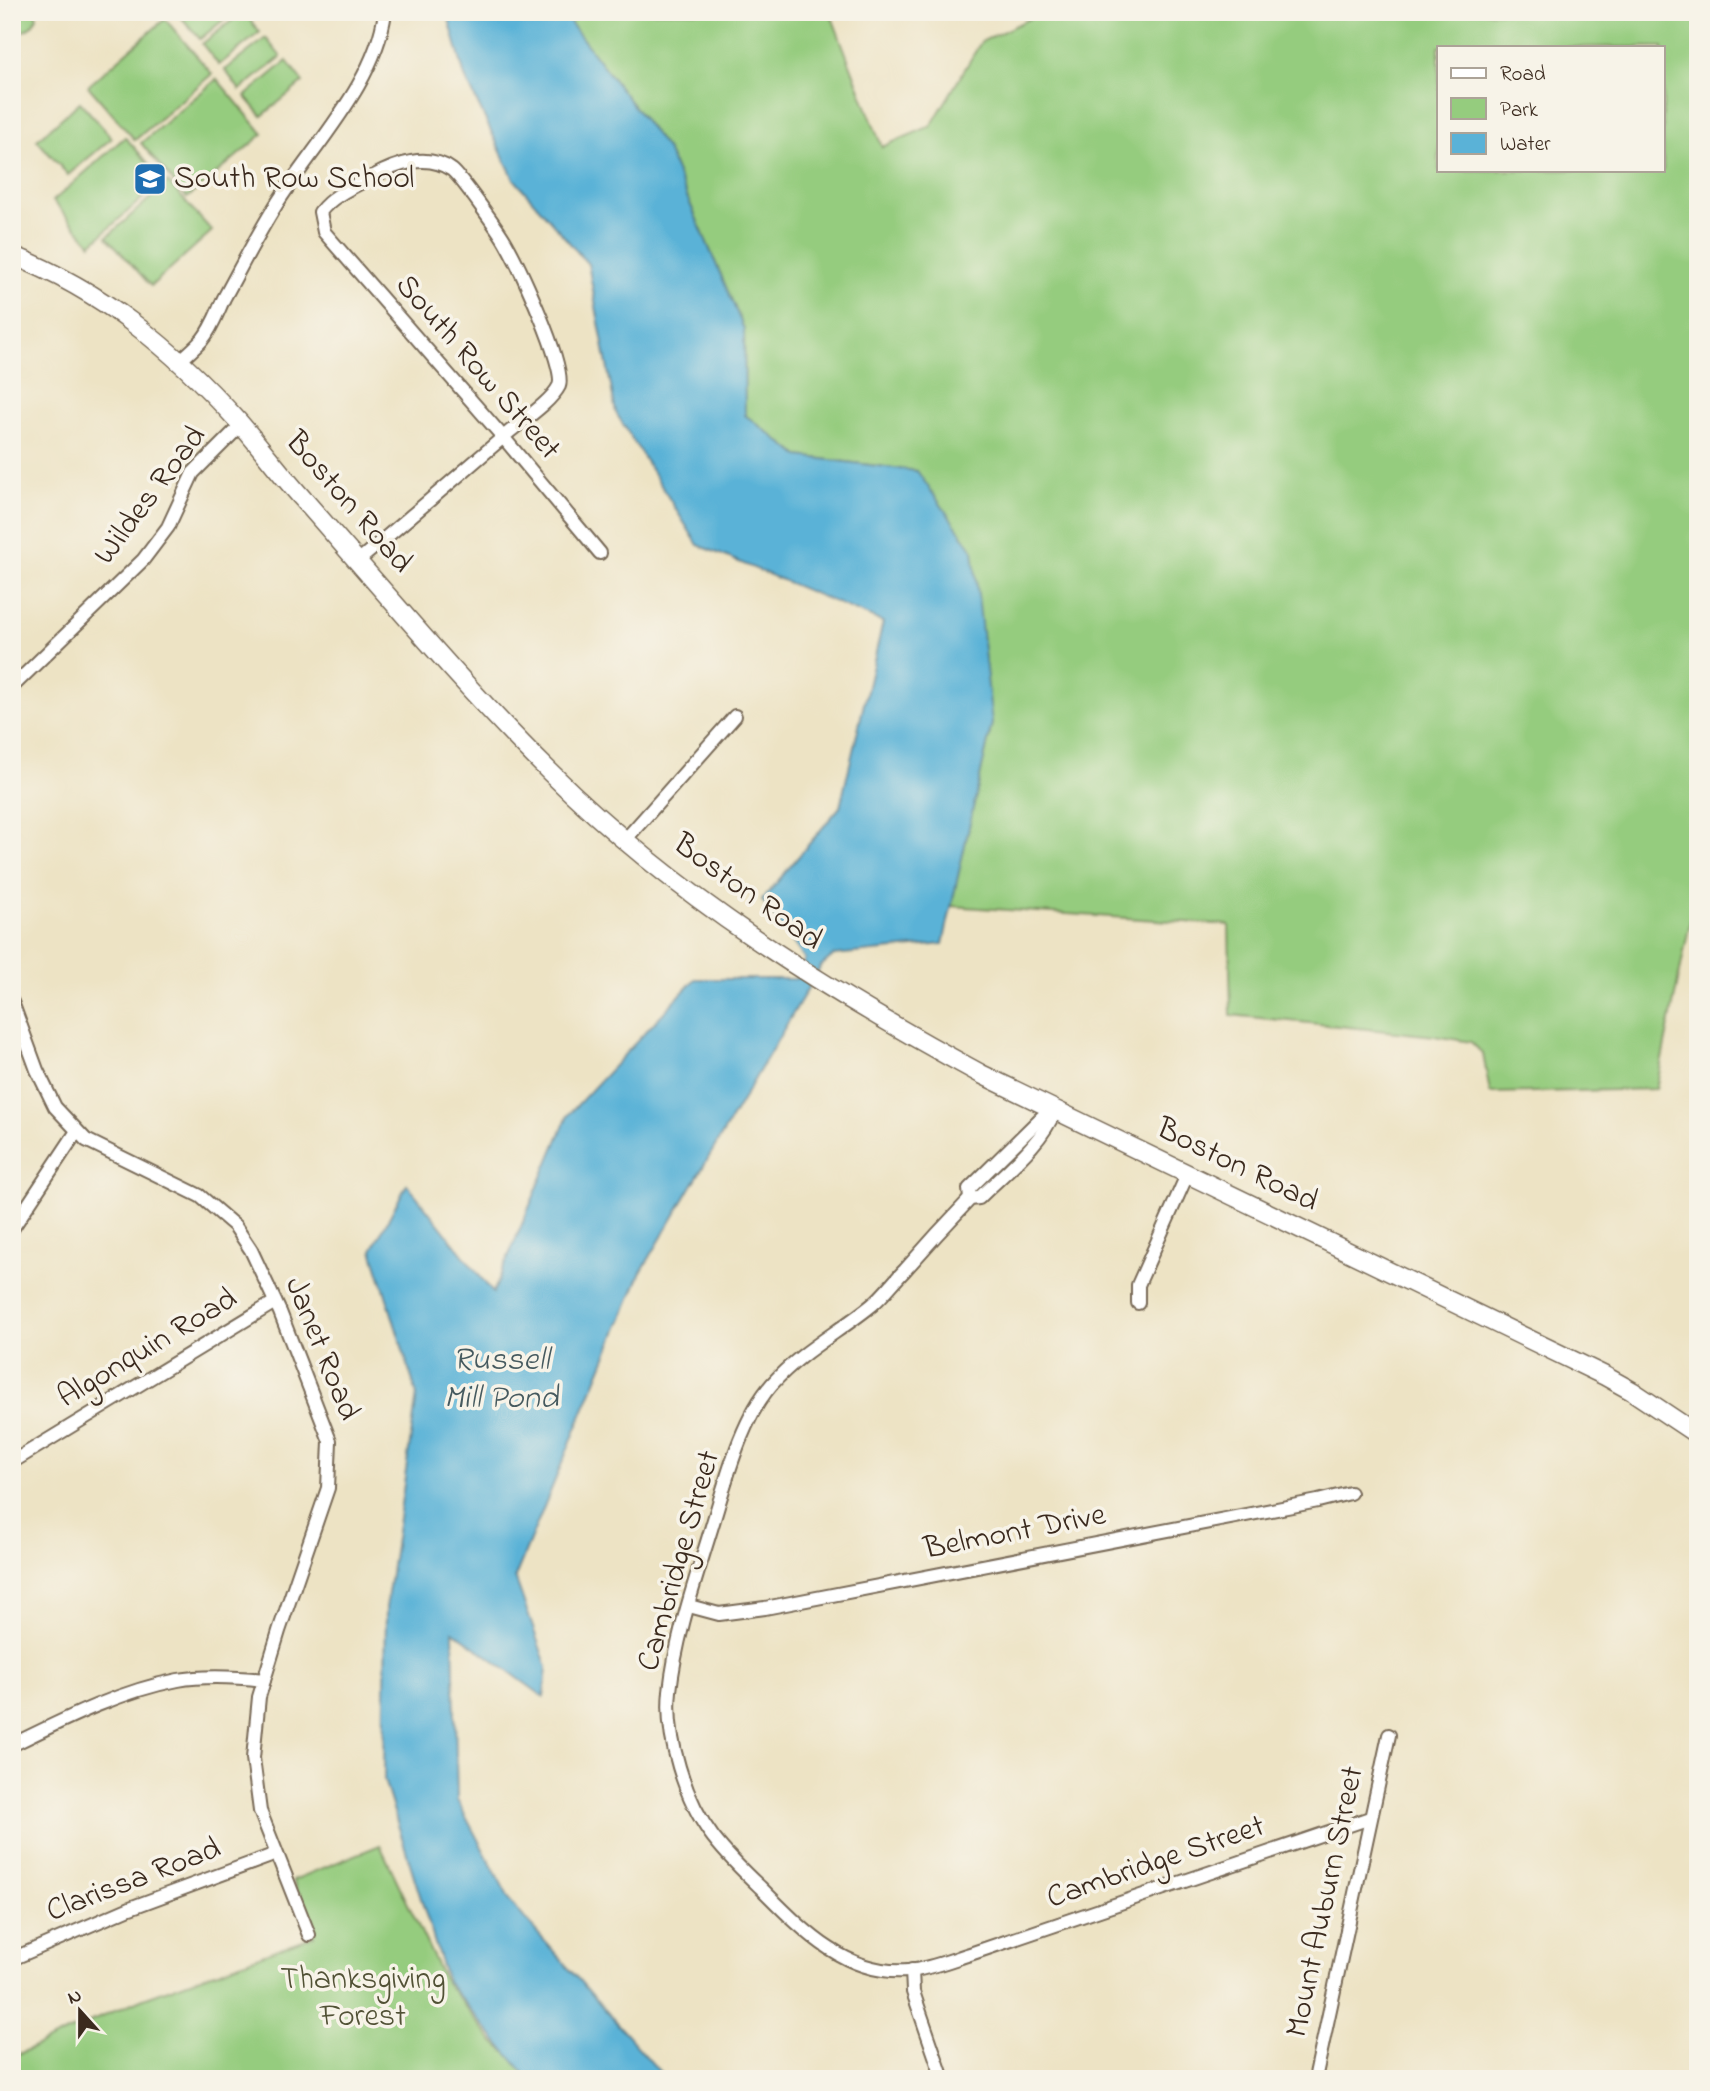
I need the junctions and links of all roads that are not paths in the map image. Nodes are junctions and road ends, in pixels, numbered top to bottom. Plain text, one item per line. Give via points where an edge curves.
1 (385, 12) edge
2 (12, 255) edge
3 (178, 362) junction
4 (241, 425) junction
5 (503, 437) junction
6 (600, 553) dead end
7 (358, 561) junction
8 (12, 687) edge
9 (734, 716) dead end
10 (625, 840) junction
11 (12, 1002) edge
12 (1055, 1110) junction
13 (77, 1131) junction
14 (1187, 1175) junction
15 (12, 1229) edge
16 (275, 1302) junction
17 (1138, 1303) dead end
18 (1698, 1435) edge
19 (12, 1462) edge
20 (1350, 1493) dead end
21 (689, 1606) junction
22 (264, 1680) junction
23 (1389, 1735) dead end
24 (12, 1745) edge
25 (1370, 1818) junction
26 (276, 1854) junction
27 (309, 1935) dead end
28 (12, 1959) edge
29 (912, 1969) junction
30 (943, 2079) edge
31 (1315, 2079) edge

1 - 3 street via 375,49 343,109 276,204 202,341
2 - 3 main road, Boston Road via 99,298
3 - 4 main road, Boston Road
4 - 7 main road, Boston Road
4 - 8 street, Wildes Road via 193,473 168,527 143,560
5 - 5 street, South Row Street via 560,385 543,321 506,242 453,171 437,163 394,165 328,201 321,215 324,232
5 - 6 street, South Row Street
5 - 7 street
7 - 10 main road, Boston Road via 551,774
9 - 10 street
10 - 12 main road, Boston Road via 712,910 815,978 895,1027
11 - 13 street, Janet Road via 55,1107
12 - 14 main road, Boston Road
12 - 21 street, Cambridge Street via 1050,1125 979,1198 970,1199 874,1303 770,1386 748,1422 724,1486
13 - 15 street
13 - 16 street, Janet Road via 86,1140 200,1196 235,1226
14 - 17 street via 1138,1285
14 - 18 main road, Boston Road via 1600,1374
16 - 19 street, Algonquin Road
16 - 22 street, Janet Road via 330,1441 328,1488
20 - 21 street, Belmont Drive via 765,1608 719,1614
21 - 29 street, Cambridge Street via 670,1693 672,1733 680,1771 713,1836 799,1926 835,1953 869,1967
22 - 24 street via 180,1679 135,1690
22 - 26 street, Janet Road via 253,1758 260,1811
23 - 25 street, Mount Auburn Street
25 - 29 street, Cambridge Street via 970,1955
25 - 31 street, Mount Auburn Street
26 - 27 street, Janet Road
26 - 28 street, Clarissa Road via 130,1908
29 - 30 street via 913,1992

